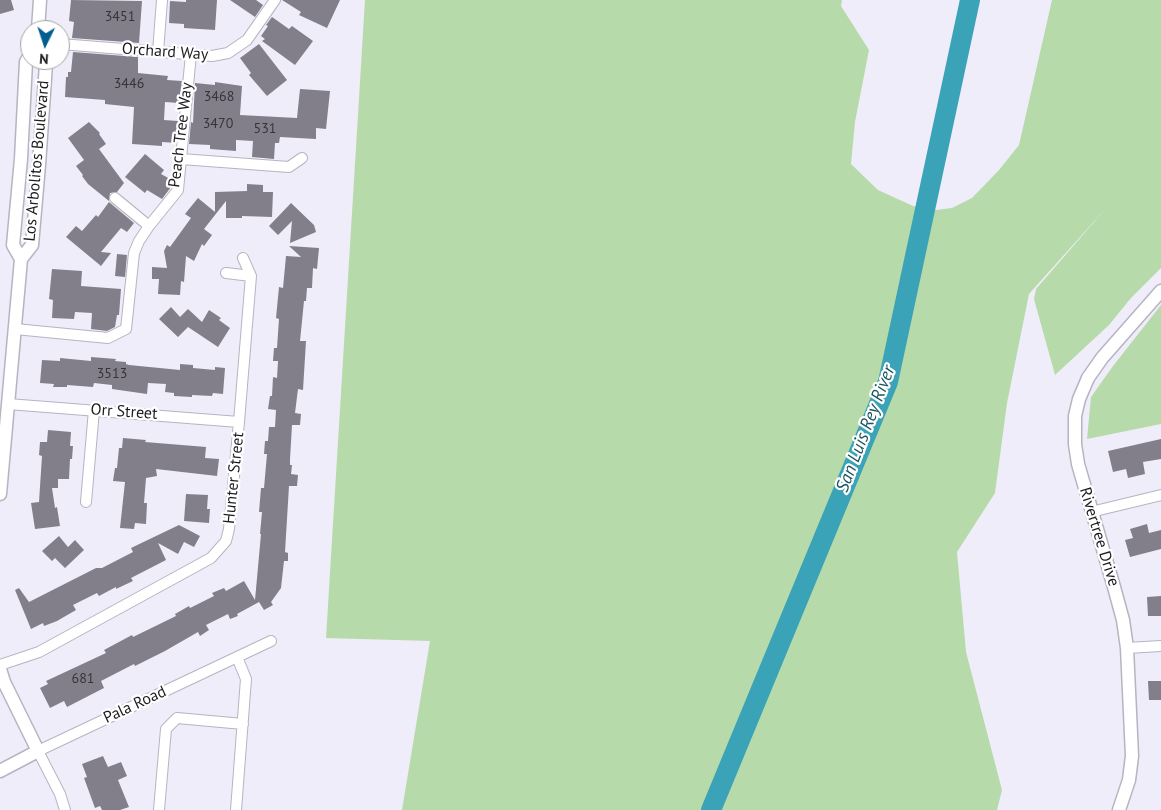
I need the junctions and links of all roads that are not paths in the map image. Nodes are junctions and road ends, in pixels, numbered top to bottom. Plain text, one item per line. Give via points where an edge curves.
1 (40, 0) edge
2 (162, 0) edge
3 (275, 0) edge
4 (39, 20) edge
5 (70, 45) edge
6 (158, 52) junction
7 (191, 54) junction
8 (26, 70) edge
9 (46, 70) edge
10 (302, 158) dead end
11 (181, 159) junction
12 (116, 198) dead end
13 (149, 226) junction
14 (243, 258) dead end
15 (21, 259) junction
16 (226, 273) dead end
17 (251, 276) junction
18 (1161, 291) edge
19 (15, 329) junction
20 (5, 401) edge
21 (94, 410) junction
22 (239, 422) junction
23 (0, 494) edge
24 (1161, 495) edge
25 (86, 502) dead end
26 (1091, 512) junction
27 (271, 641) dead end
28 (1161, 646) edge
29 (1127, 648) junction
30 (237, 658) junction
31 (0, 667) edge
32 (243, 724) junction
33 (38, 751) junction
34 (0, 771) edge
35 (65, 810) edge
36 (159, 810) edge
37 (236, 810) edge
38 (1120, 810) edge

1 - 4 street
2 - 6 street
3 - 7 street, Orchard Way via 247,40 228,53 212,56
5 - 6 street, Orchard Way
6 - 7 street, Orchard Way
7 - 11 street, Peach Tree Way
8 - 15 street, Los Arbolitos Boulevard via 13,245
9 - 15 street, Los Arbolitos Boulevard via 32,245
10 - 11 street via 289,167
11 - 13 street, Peach Tree Way via 178,190
12 - 13 street
13 - 19 street, Peach Tree Way via 134,253 126,329 108,338
14 - 17 street, Hunter Street
15 - 19 street, Los Arbolitos Boulevard
16 - 17 street
17 - 22 street, Hunter Street
18 - 26 street, Rivertree Drive via 1102,358 1088,378 1080,398 1075,416 1075,444
19 - 20 street, Los Arbolitos Boulevard
20 - 21 street, Orr Street
20 - 23 street, Los Arbolitos Boulevard
21 - 22 street, Orr Street
21 - 25 street
22 - 31 street, Hunter Street via 229,528 226,541 211,558 39,652
24 - 26 street
26 - 29 street, Rivertree Drive via 1114,587
27 - 30 street, Pala Road
28 - 29 street
29 - 38 street, Rivertree Drive via 1132,756
30 - 32 street via 246,679
30 - 33 street, Pala Road
31 - 33 street via 4,682
32 - 36 street via 177,718 166,729
32 - 37 street
33 - 34 street, Pala Road
33 - 35 street

